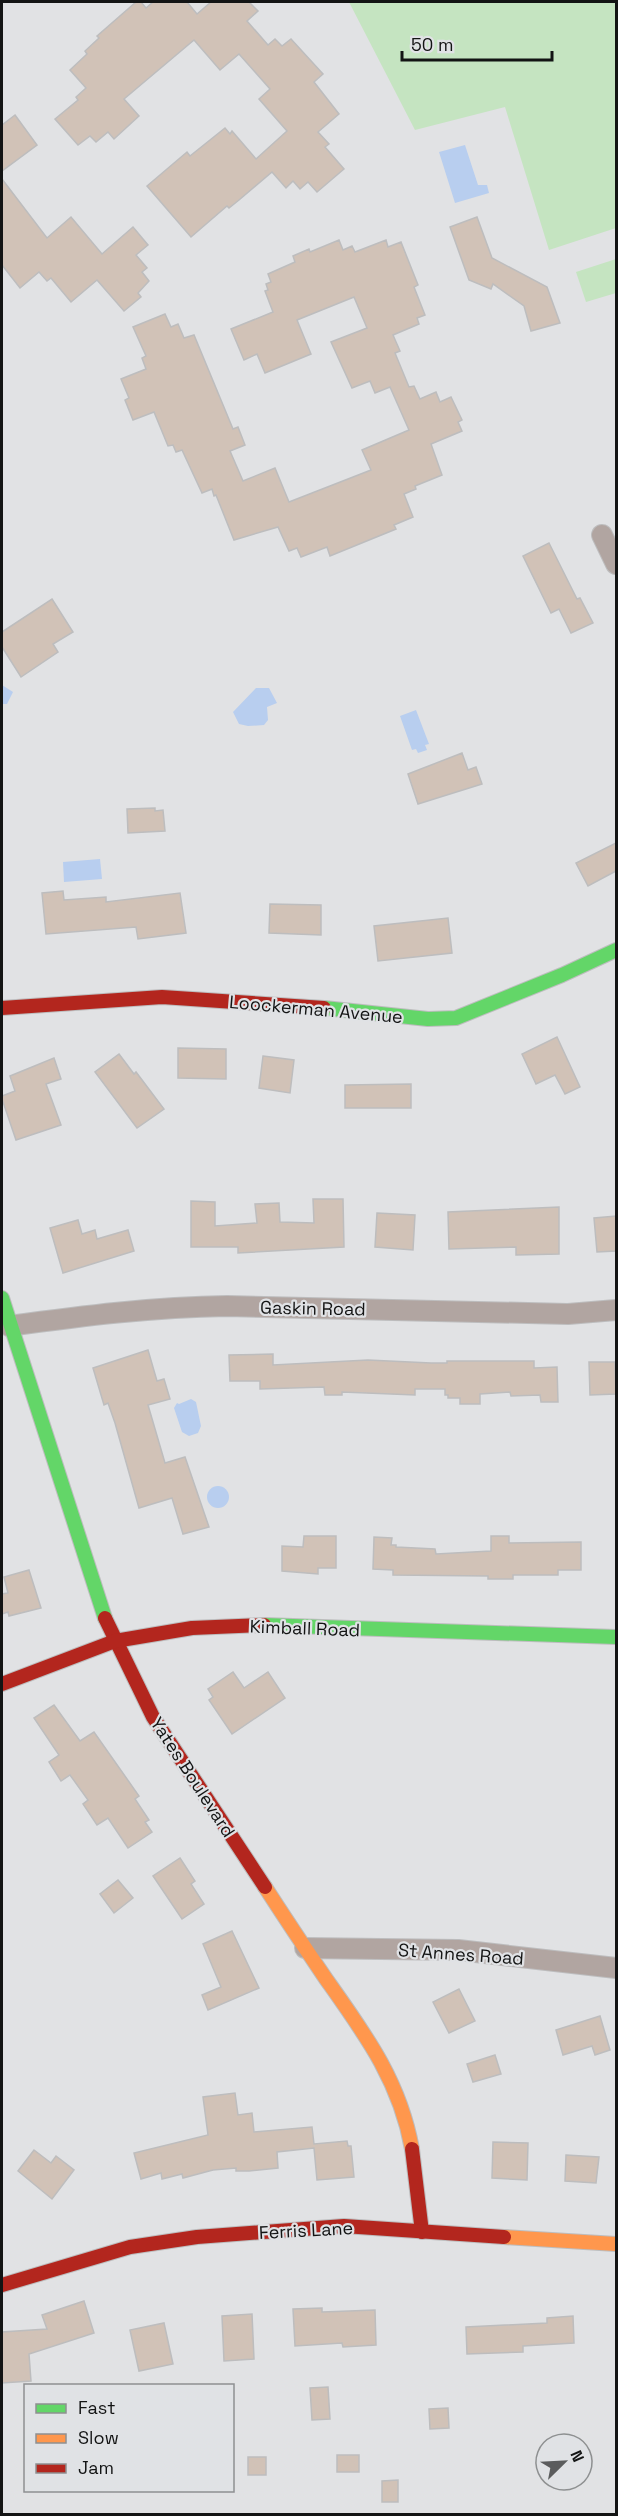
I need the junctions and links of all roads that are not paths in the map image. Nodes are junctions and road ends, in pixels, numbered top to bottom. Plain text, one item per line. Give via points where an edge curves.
1 (602, 535) dead end
2 (616, 564) edge
3 (616, 950) edge
4 (2, 1008) edge
5 (2, 1298) edge
6 (616, 1310) edge
7 (9, 1326) junction
8 (616, 1637) edge
9 (116, 1641) junction
10 (2, 1684) edge
11 (305, 1948) junction
12 (616, 1968) edge
13 (422, 2232) junction
14 (616, 2244) edge
15 (2, 2285) edge

1 - 2 street
3 - 4 street, Loockerman Avenue via 456,1018 162,997
5 - 7 street, Yates Boulevard
6 - 7 street, Gaskin Road via 568,1314 180,1306
7 - 9 street, Yates Boulevard
8 - 9 street, Kimball Road via 253,1625 192,1628
9 - 10 street, Kimball Road
9 - 11 street, Yates Boulevard via 153,1717
11 - 12 street, St Annes Road via 458,1950
11 - 13 street, Yates Boulevard via 371,2043 395,2088 407,2122
13 - 14 street, Ferris Lane
13 - 15 street, Ferris Lane via 344,2226 197,2237 130,2247

